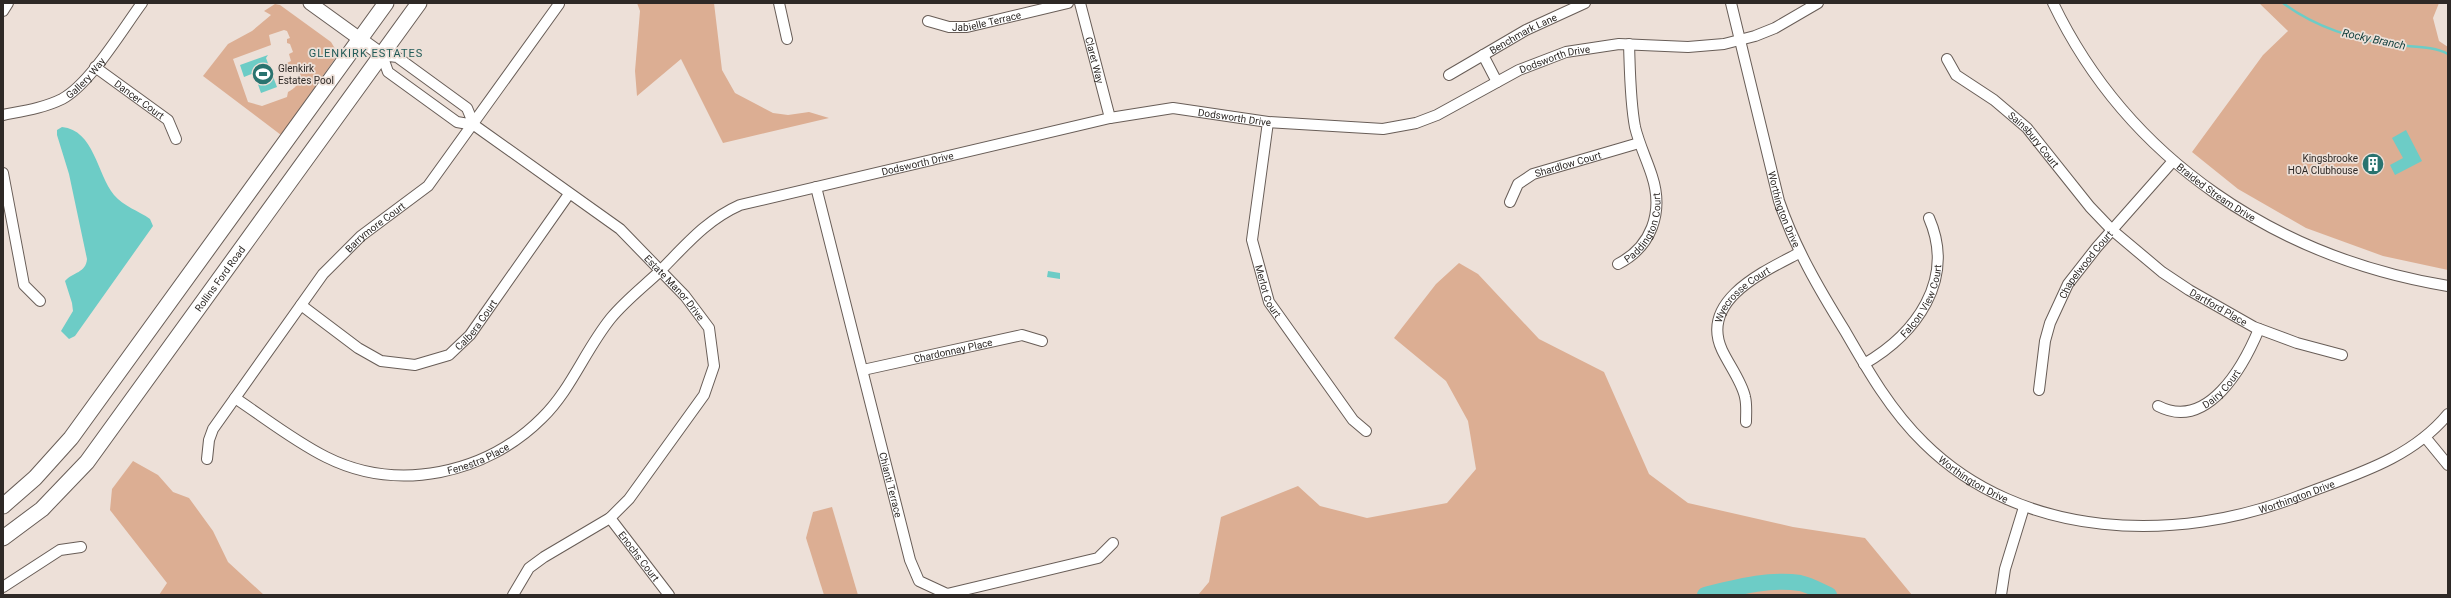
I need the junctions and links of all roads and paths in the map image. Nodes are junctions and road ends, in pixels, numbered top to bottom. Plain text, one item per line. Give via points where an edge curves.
1 (8, 3) edge
2 (142, 3) edge
3 (310, 3) edge
4 (386, 3) edge
5 (419, 3) edge
6 (778, 3) edge
7 (1068, 3) edge
8 (1080, 3) edge
9 (1585, 3) edge
10 (1731, 3) edge
11 (1818, 3) edge
12 (559, 4) dead end
13 (2058, 4) edge
14 (3, 11) edge
15 (928, 21) dead end
16 (360, 39) junction
17 (787, 39) dead end
18 (1739, 41) junction
19 (1629, 44) junction
20 (382, 54) junction
21 (1483, 55) junction
22 (1947, 59) dead end
23 (95, 67) junction
24 (1449, 76) dead end
25 (1497, 82) junction
26 (3, 115) edge
27 (1110, 118) junction
28 (1268, 122) junction
29 (474, 125) junction
30 (176, 138) dead end
31 (1639, 143) junction
32 (2173, 161) junction
33 (3, 173) edge
34 (816, 187) junction
35 (569, 194) junction
36 (1510, 202) dead end
37 (1929, 218) dead end
38 (2112, 230) junction
39 (1799, 253) junction
40 (1618, 264) dead end
41 (660, 270) junction
42 (2448, 286) edge
43 (40, 301) dead end
44 (301, 305) junction
45 (2259, 329) junction
46 (1042, 341) dead end
47 (2342, 355) dead end
48 (1864, 364) junction
49 (863, 370) junction
50 (2039, 390) dead end
51 (235, 398) junction
52 (2158, 406) dead end
53 (2448, 414) edge
54 (1746, 422) dead end
55 (1366, 431) dead end
56 (2425, 438) junction
57 (207, 459) dead end
58 (2448, 465) edge
59 (3, 506) edge
60 (2024, 507) junction
61 (610, 518) junction
62 (3, 538) edge
63 (1113, 543) dead end
64 (81, 547) dead end
65 (3, 587) edge
66 (513, 595) edge
67 (669, 595) edge
68 (2001, 595) edge

1 - 14 street
2 - 23 street, Gallery Way
3 - 16 street, Estate Manor Drive
4 - 16 main road
5 - 20 main road, Rollins Ford Road
6 - 17 street
7 - 15 street, Jabielle Terrace via 967,27 949,27
8 - 27 street, Claret Way
9 - 21 street, Benchmark Lane via 1526,30
10 - 18 street, Worthington Drive
11 - 18 street, Dodsworth Drive via 1775,28
12 - 29 street, Barrymore Court
13 - 32 street, Braided Stream Drive via 2092,70 2133,122
16 - 20 street, Estate Manor Drive
16 - 59 main road via 71,438 35,478
18 - 19 street, Dodsworth Drive via 1688,47
18 - 39 street, Worthington Drive via 1779,201
19 - 25 street, Dodsworth Drive via 1566,52 1542,60
19 - 31 street, Paddington Court via 1633,111
20 - 29 street, Estate Manor Drive via 397,56 467,108
20 - 29 street, Estate Manor Drive via 388,72 457,122
20 - 62 main road, Rollins Ford Road via 87,462 42,509
21 - 24 street, Benchmark Lane
21 - 25 street, Benchmark Lane
22 - 38 street, Sainsbury Court via 1956,75 1994,100 2027,128 2090,207
23 - 26 street, Gallery Way via 84,83 63,98 44,106
23 - 30 street, Dancer Court via 168,120
25 - 28 street, Dodsworth Drive via 1437,115 1383,129
27 - 28 street, Dodsworth Drive via 1173,108
27 - 34 street, Dodsworth Drive
28 - 55 street, Merlot Court via 1252,240 1269,302 1353,420
29 - 35 street, Estate Manor Drive
29 - 44 street, Barrymore Court via 428,186 361,236 323,274
31 - 36 street, Shardlow Court via 1533,174 1518,184
31 - 40 street, Paddington Court via 1655,190 1655,218 1647,239 1638,250
32 - 38 street, Chapelwood Court
32 - 42 street, Braided Stream Drive via 2219,198 2280,233 2329,255 2366,267
33 - 43 street via 24,285
34 - 41 street, Dodsworth Drive via 740,205 723,212 691,237
34 - 49 street, Chianti Terrace
35 - 41 street, Estate Manor Drive via 620,229
35 - 44 street, Calbera Court via 470,335 449,355 415,365 381,361 358,348
37 - 48 street, Falcon View Court via 1934,228 1937,254 1929,298 1915,323 1903,336 1880,355
38 - 45 street, Dartford Place via 2162,272
38 - 50 street, Chapelwood Court via 2076,272 2057,305 2045,341
39 - 48 street, Worthington Drive
39 - 54 street, Wyecrosse Court via 1742,286 1720,317 1719,339 1745,397
41 - 51 street, Fenestra Place via 611,318 564,390 542,418 507,447 461,467 434,474 408,476 352,468 305,445
41 - 61 street, Estate Manor Drive via 710,328 714,366 704,395 629,499
44 - 51 street, Barrymore Court
45 - 47 street, Dartford Place via 2297,343
45 - 52 street, Dairy Court via 2240,368 2230,383 2218,394 2204,404 2184,412 2166,410
46 - 49 street, Chardonnay Place via 1022,334
48 - 60 street, Worthington Drive via 1894,410 1939,457 1985,488
49 - 63 street, Chianti Terrace via 910,560 920,581 947,594 1098,558
51 - 57 street, Barrymore Court via 213,429
53 - 56 street, Worthington Drive
56 - 58 street
56 - 60 street, Worthington Drive via 2388,461 2289,500 2202,521 2167,525 2116,525 2063,519
60 - 68 street via 2005,569
61 - 66 street, Estate Manor Drive via 544,556 529,568
61 - 67 street, Enochs Court
64 - 65 street via 60,550

